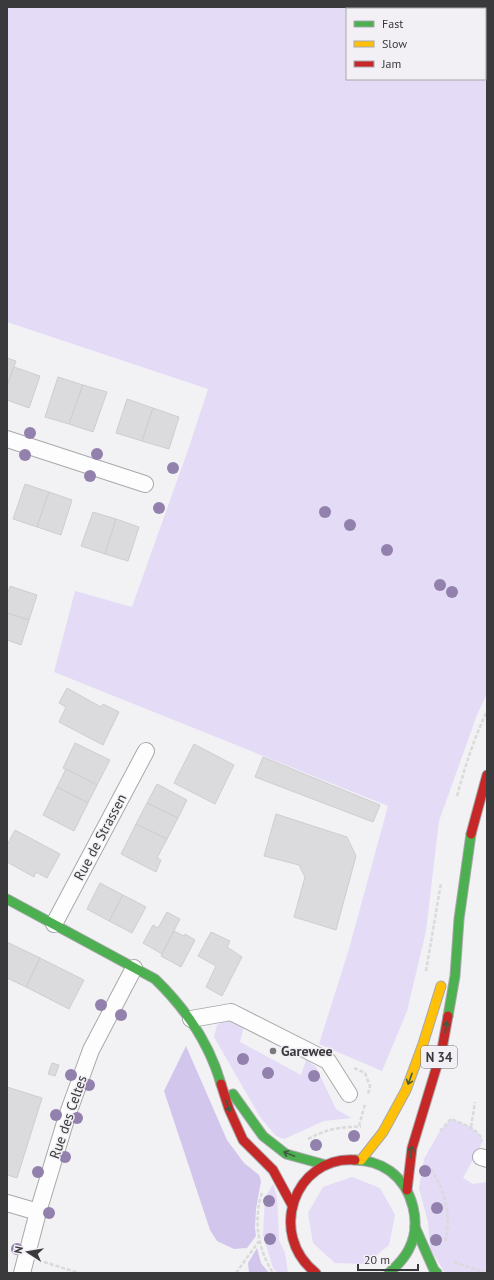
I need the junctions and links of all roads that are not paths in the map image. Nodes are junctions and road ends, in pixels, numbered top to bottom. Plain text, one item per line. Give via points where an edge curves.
1 (7, 439) edge
2 (145, 484) dead end
3 (146, 751) dead end
4 (487, 776) edge
5 (7, 899) edge
6 (459, 922) junction
7 (54, 924) junction
8 (134, 968) junction
9 (192, 1019) junction
10 (217, 1069) junction
11 (349, 1094) dead end
12 (361, 1160) junction
13 (326, 1165) junction
14 (407, 1190) junction
15 (7, 1203) edge
16 (292, 1205) junction
17 (38, 1212) junction
18 (415, 1227) junction
19 (301, 1258) junction
20 (22, 1273) edge
21 (300, 1273) edge
22 (316, 1273) edge
23 (389, 1273) edge
24 (437, 1273) edge

1 - 2 street
3 - 7 street, Rue de Strassen
4 - 6 main road, N 34 via 472,829
5 - 7 main road
6 -> 12 main road, N 34 via 425,1038 406,1090 383,1132
14 -> 6 main road, N 34 via 412,1148 442,1049 455,976
7 - 8 main road
8 - 9 main road via 160,983
8 - 17 street, Rue des Celtes via 91,1050 67,1116
9 - 10 main road
9 - 11 street via 231,1012 328,1061
13 -> 10 main road via 286,1154 263,1136
10 -> 16 main road via 242,1140 273,1170
12 - 13 main road, N 34 via 345,1159
12 - 14 main road, N 34 via 380,1165 396,1176
13 - 16 main road, N 34 via 314,1172 300,1187
14 - 18 main road, N 34 via 414,1208
15 - 17 street
16 - 19 main road, N 34 via 290,1222 293,1243
17 - 20 street, Rue des Celtes
18 - 23 main road, N 34 via 411,1245 401,1262
18 - 24 main road
19 - 21 main road, N 34
19 - 22 main road, N 34

